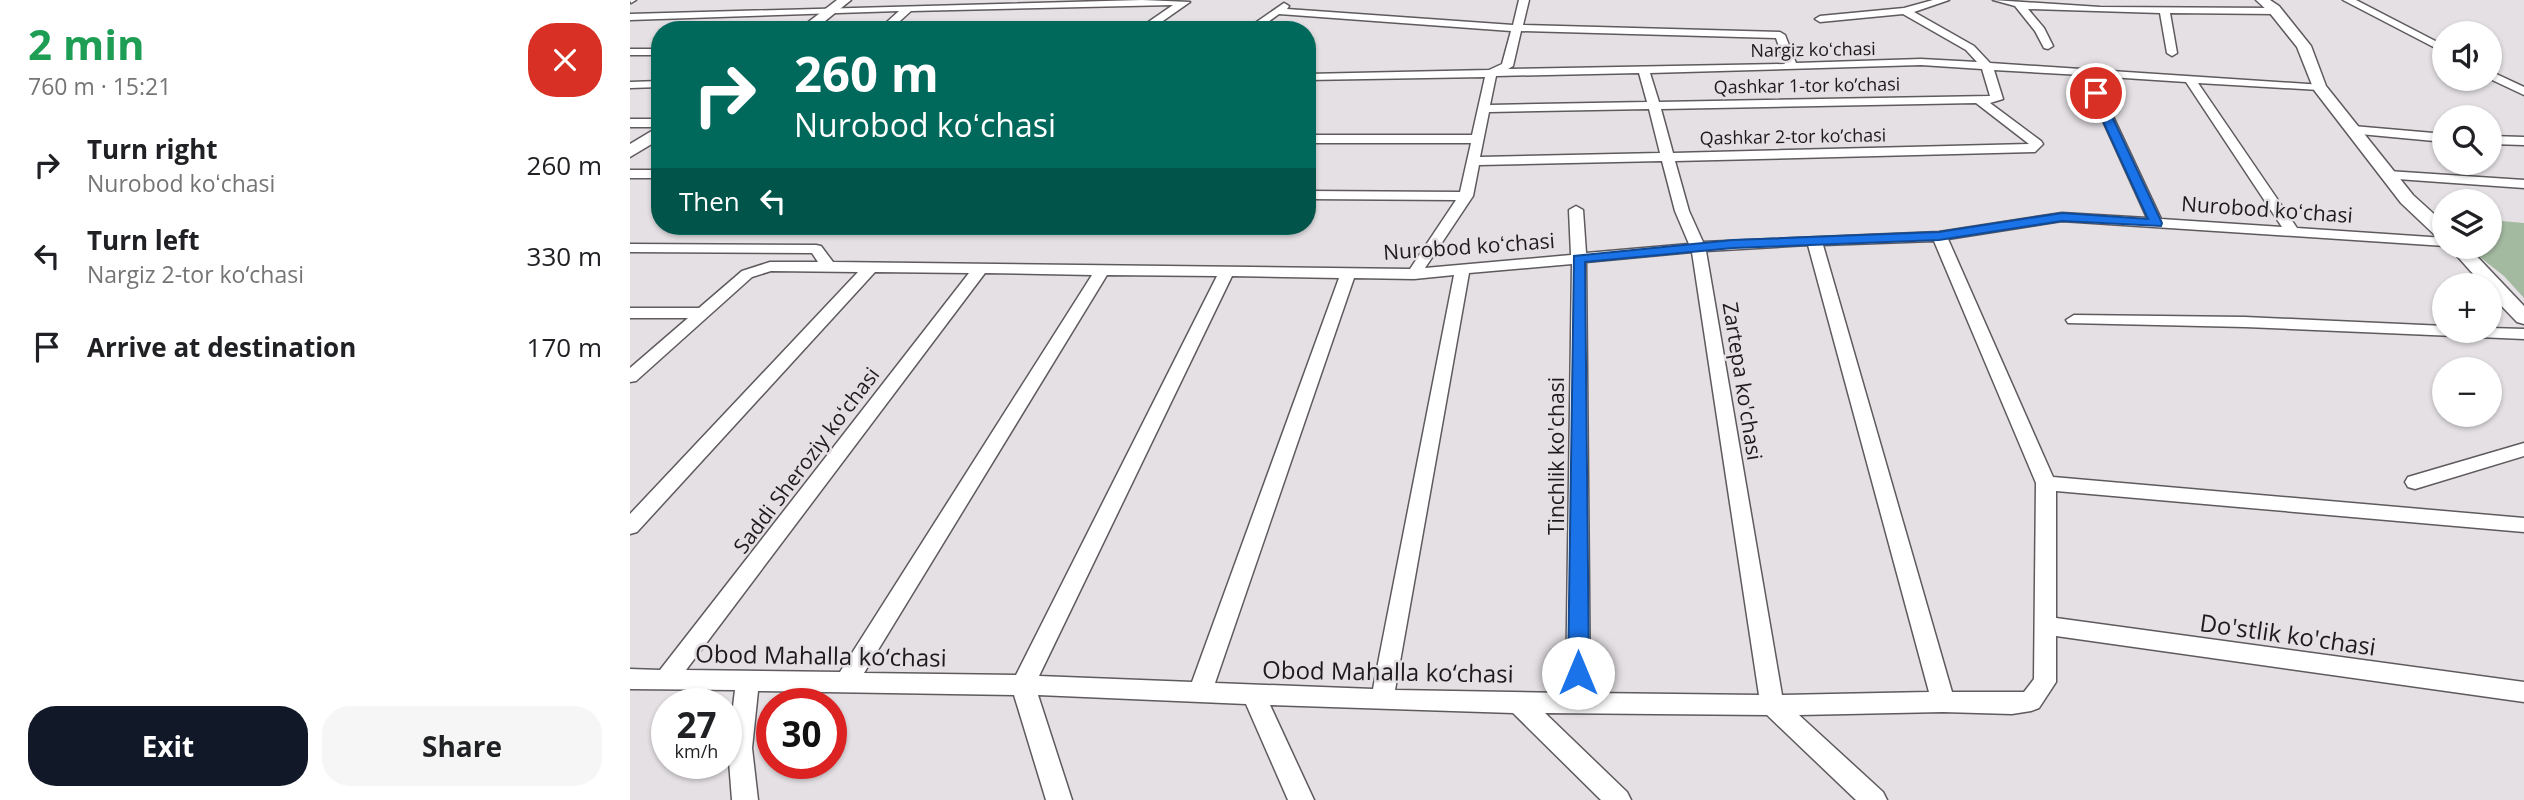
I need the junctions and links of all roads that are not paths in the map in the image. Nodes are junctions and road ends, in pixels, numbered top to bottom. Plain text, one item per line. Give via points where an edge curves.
1 (845, 0) edge
2 (1293, 0) edge
3 (1524, 0) edge
4 (1944, 0) edge
5 (1998, 0) edge
6 (2262, 0) edge
7 (2348, 0) edge
8 (2019, 5) junction
9 (908, 9) junction
10 (831, 11) junction
11 (1276, 11) junction
12 (1905, 11) junction
13 (2276, 11) junction
14 (2165, 12) junction
15 (630, 17) edge
16 (1821, 19) dead end
17 (817, 21) edge
18 (894, 21) edge
19 (1156, 21) edge
20 (1262, 21) edge
21 (1517, 28) junction
22 (2432, 43) edge
23 (2048, 46) dead end
24 (630, 52) edge
25 (651, 52) edge
26 (2172, 53) dead end
27 (1987, 66) junction
28 (1792, 67) junction
29 (1644, 70) junction
30 (2086, 72) junction
31 (1491, 73) junction
32 (1316, 77) edge
33 (2189, 78) junction
34 (2502, 80) edge
35 (630, 85) edge
36 (651, 85) edge
37 (2319, 87) junction
38 (2524, 92) edge
39 (1978, 99) junction
40 (1653, 105) junction
41 (1484, 108) junction
42 (630, 123) edge
43 (651, 123) edge
44 (2353, 130) junction
45 (651, 137) edge
46 (2432, 137) edge
47 (1316, 139) edge
48 (1478, 139) junction
49 (2502, 140) edge
50 (2524, 141) edge
51 (630, 152) edge
52 (1668, 158) junction
53 (1473, 161) junction
54 (630, 174) edge
55 (651, 174) edge
56 (2388, 175) junction
57 (2524, 184) edge
58 (1316, 195) edge
59 (1466, 196) junction
60 (1576, 210) dead end
61 (2432, 222) edge
62 (2156, 223) junction
63 (2293, 232) junction
64 (1939, 236) junction
65 (1814, 240) junction
66 (2432, 241) edge
67 (1698, 247) junction
68 (630, 248) edge
69 (1579, 258) junction
70 (2469, 259) edge
71 (829, 268) junction
72 (870, 268) junction
73 (980, 269) junction
74 (1462, 270) junction
75 (1102, 271) junction
76 (1227, 272) junction
77 (1348, 273) junction
78 (1414, 274) junction
79 (630, 313) edge
80 (702, 313) junction
81 (2524, 318) edge
82 (2074, 320) dead end
83 (2524, 334) edge
84 (630, 377) edge
85 (2524, 449) edge
86 (2415, 482) dead end
87 (2046, 483) junction
88 (2524, 525) edge
89 (630, 527) edge
90 (2045, 625) junction
91 (667, 678) junction
92 (630, 679) edge
93 (748, 679) junction
94 (847, 681) junction
95 (1023, 685) junction
96 (1200, 692) junction
97 (2524, 692) edge
98 (1253, 694) junction
99 (1382, 699) junction
100 (1517, 701) junction
101 (1578, 701) junction
102 (1943, 702) junction
103 (1772, 705) junction
104 (745, 800) edge
105 (1059, 800) edge
106 (1301, 800) edge
107 (1618, 800) edge
108 (1874, 800) edge

1 - 10 street
2 - 11 street
3 - 21 street
4 - 12 street
5 - 8 street
6 - 13 street
7 - 22 street
8 - 14 street
8 - 23 street
9 - 10 street
9 - 18 street
9 - 19 street via 1185,2
10 - 15 street
10 - 17 street
11 - 20 street
11 - 21 street
12 - 16 street
12 - 27 street via 1970,48
13 - 14 street
13 - 37 street via 2304,46
14 - 26 street
21 - 28 street via 1780,35
21 - 31 street via 1507,66
24 - 25 street
27 - 28 street, Nargiz koʻchasi via 1921,62
27 - 30 street, Nargiz koʻchasi
27 - 39 street via 1997,99
28 - 29 street, Nargiz koʻchasi
29 - 31 street, Nargiz koʻchasi
29 - 40 street, Zartepa ko'chasi
30 - 33 street, Nargiz koʻchasi
30 - 62 street
31 - 32 street, Nargiz koʻchasi
31 - 41 street
33 - 37 street, Nargiz koʻchasi
33 - 63 street
34 - 38 street
35 - 36 street
37 - 44 street
39 - 40 street, Qashkar 1-tor koʼchasi
39 - 52 street, Qashkar 2-tor koʼchasi via 2037,144 2031,149 1932,153
40 - 41 street, Qashkar 1-tor koʼchasi
40 - 52 street, Zartepa ko'chasi
41 - 48 street
42 - 43 street
44 - 46 street
44 - 56 street
45 - 51 street
47 - 48 street
48 - 53 street
49 - 50 street
52 - 53 street, Qashkar 2-tor koʼchasi
52 - 67 street, Zartepa ko'chasi via 1682,211
53 - 59 street
54 - 55 street
56 - 57 street
56 - 61 street
58 - 59 street
59 - 78 street
60 - 69 street, Tinchlik ko'chasi
62 - 63 street, Nurobod koʻchasi
62 - 64 street, Nurobod koʻchasi via 2062,217
63 - 66 street, Nurobod koʻchasi
64 - 65 street, Nurobod koʻchasi
64 - 87 street, Obod Mahalla ko‘chasi
65 - 67 street, Nurobod koʻchasi
65 - 102 street
67 - 69 street, Nurobod koʻchasi
67 - 103 street, Zartepa ko'chasi
68 - 71 street via 816,249
69 - 74 street, Nurobod koʻchasi
69 - 101 street, Tinchlik ko'chasi
70 - 81 street
71 - 72 street, Nurobod koʻchasi
71 - 80 street, Nurobod koʻchasi via 758,268
72 - 73 street, Nurobod koʻchasi
72 - 89 street
73 - 75 street, Nurobod koʻchasi
73 - 91 street, Saddi Sheroziy koʻchasi
74 - 78 street, Nurobod koʻchasi
74 - 99 street
75 - 76 street, Nurobod koʻchasi
75 - 94 street
76 - 77 street, Nurobod koʻchasi
76 - 95 street
77 - 78 street, Nurobod koʻchasi
77 - 96 street
79 - 80 street
80 - 84 street, Nurobod koʻchasi
82 - 83 street
85 - 86 street
87 - 88 street
87 - 90 street, Obod Mahalla ko‘chasi
90 - 97 street, Do'stlik ko'chasi
90 - 102 street, Obod Mahalla ko‘chasi via 2045,682 2031,701
91 - 92 street, Obod Mahalla ko‘chasi
91 - 93 street, Obod Mahalla ko‘chasi
93 - 94 street, Obod Mahalla ko‘chasi
93 - 104 street via 740,748
94 - 95 street, Obod Mahalla ko‘chasi
95 - 96 street, Obod Mahalla ko‘chasi
95 - 105 street
96 - 98 street, Obod Mahalla ko‘chasi
98 - 99 street, Obod Mahalla ko‘chasi
98 - 106 street
99 - 100 street, Obod Mahalla ko‘chasi
100 - 101 street, Obod Mahalla ko‘chasi
100 - 107 street
101 - 103 street, Obod Mahalla ko‘chasi
102 - 103 street, Obod Mahalla ko‘chasi
103 - 108 street

